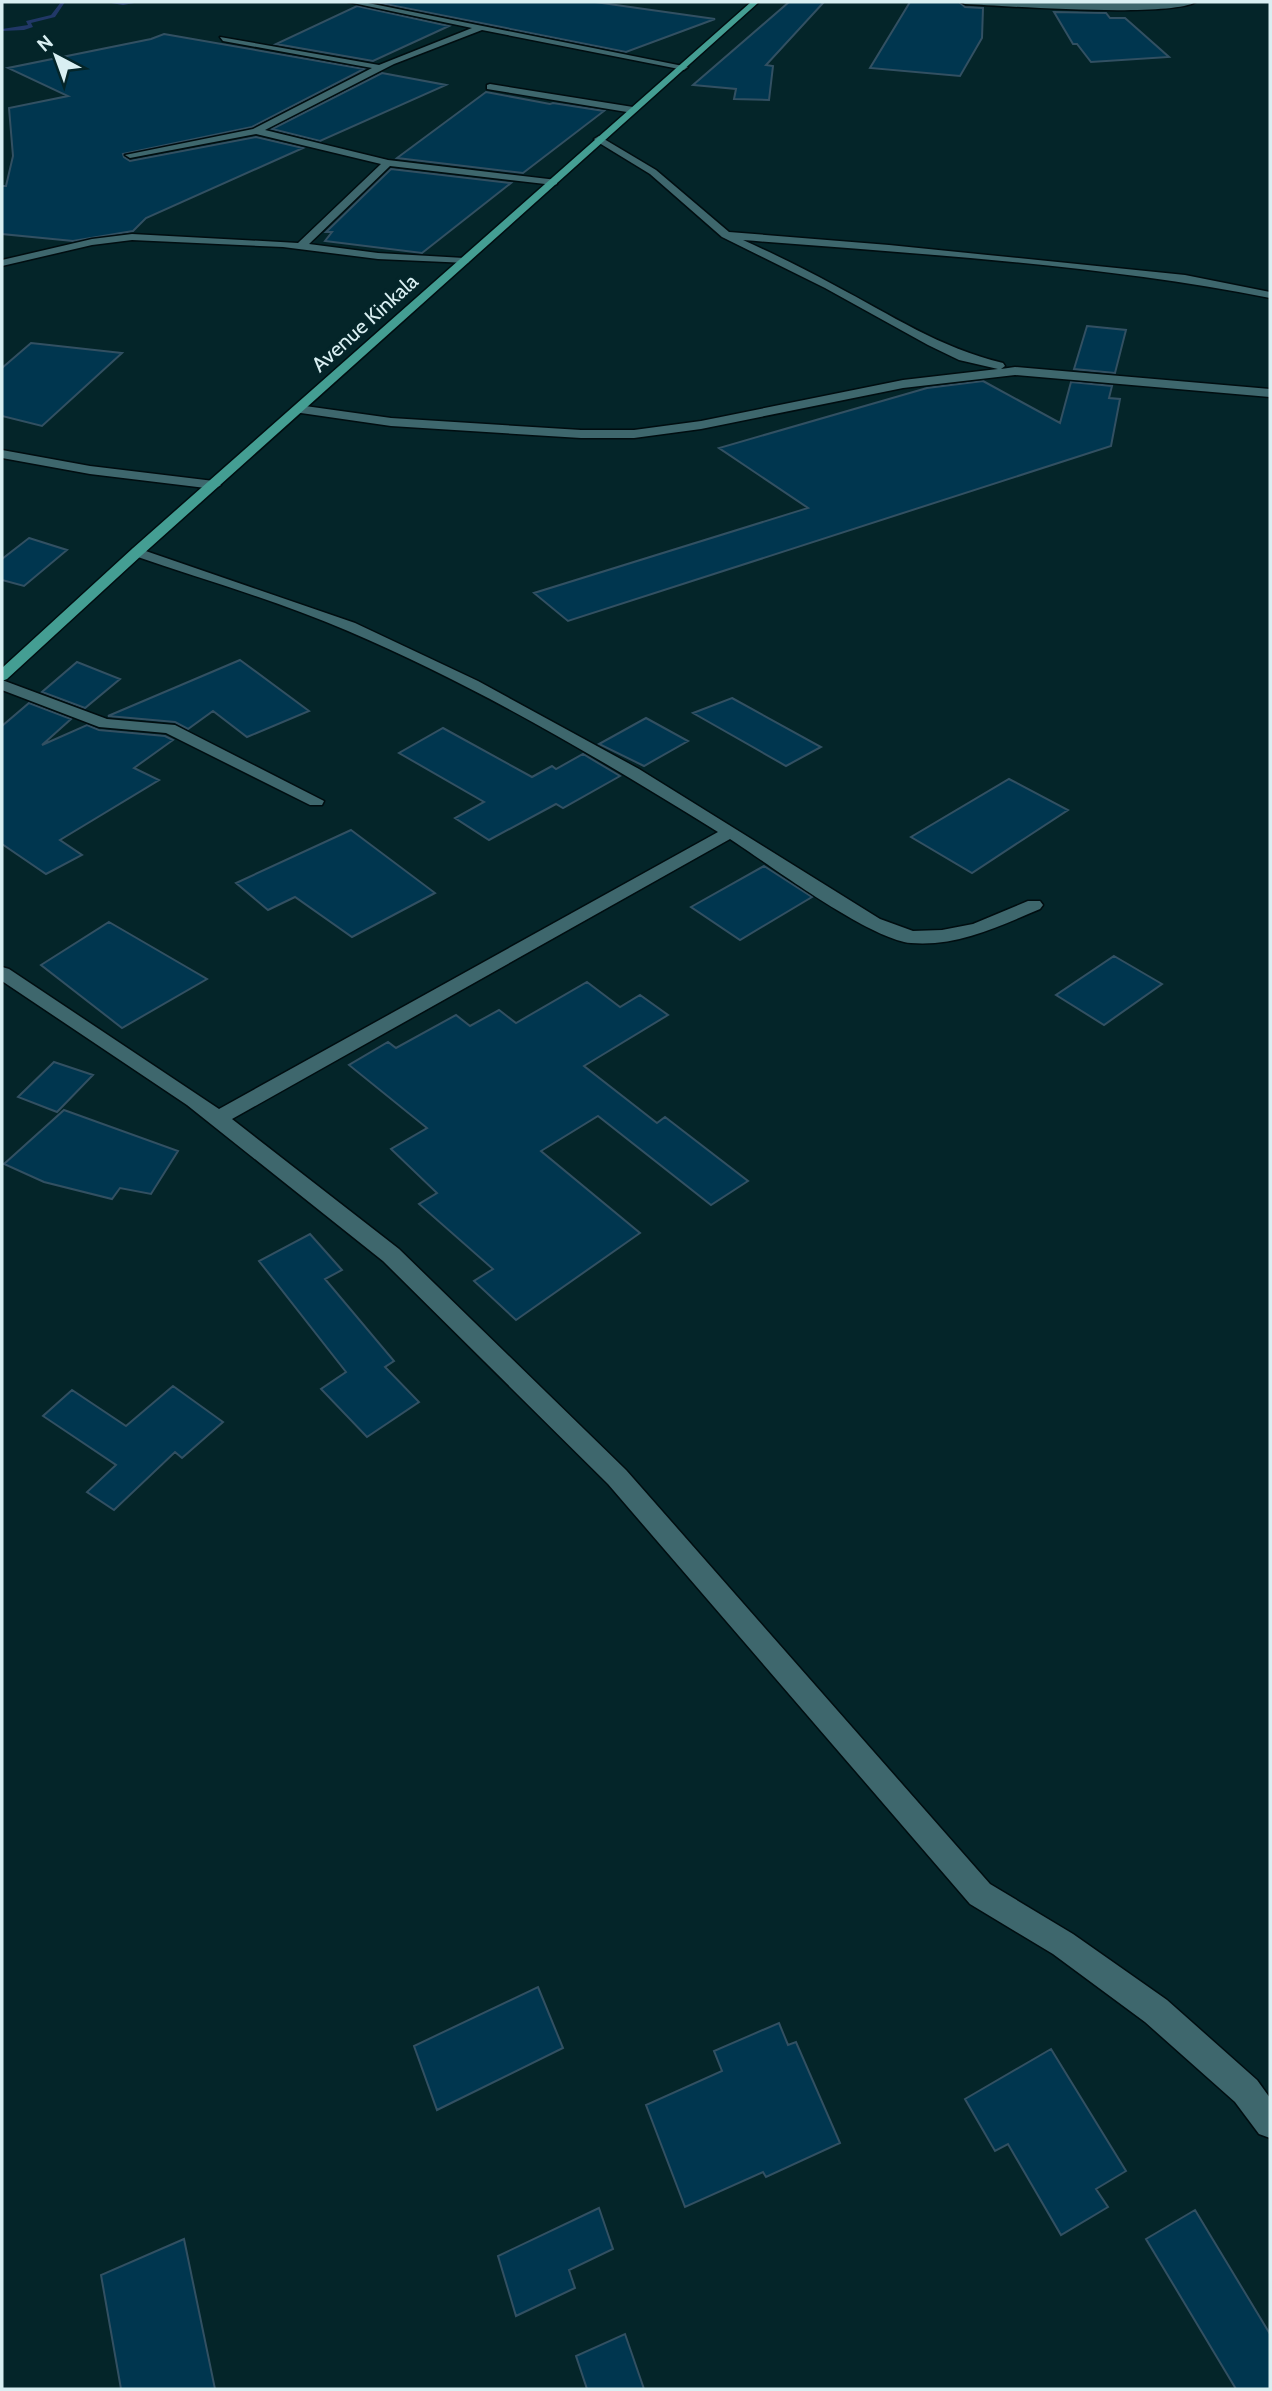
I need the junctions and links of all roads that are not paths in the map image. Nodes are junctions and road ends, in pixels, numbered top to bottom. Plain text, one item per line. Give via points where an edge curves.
1 (352, 2) edge
2 (755, 2) edge
3 (965, 2) edge
4 (1192, 2) edge
5 (479, 28) junction
6 (223, 39) dead end
7 (379, 67) junction
8 (684, 67) junction
9 (490, 87) dead end
10 (633, 110) junction
11 (256, 131) junction
12 (599, 139) junction
13 (130, 155) dead end
14 (388, 163) junction
15 (554, 183) junction
16 (726, 235) junction
17 (301, 246) junction
18 (464, 261) junction
19 (2, 263) edge
20 (1270, 295) edge
21 (1014, 370) junction
22 (1270, 393) edge
23 (298, 409) junction
24 (2, 454) edge
25 (214, 485) junction
26 (137, 552) junction
27 (2, 676) edge
28 (2, 685) edge
29 (316, 801) dead end
30 (730, 832) junction
31 (1034, 905) dead end
32 (2, 973) edge
33 (217, 1119) junction
34 (1270, 2123) edge

1 - 5 street
2 - 8 main road, Avenue Kinkala
3 - 4 street via 1091,6
5 - 7 street
5 - 8 street
6 - 7 street
7 - 11 street
8 - 10 main road, Avenue Kinkala
9 - 10 street
10 - 12 main road, Avenue Kinkala
11 - 13 street
11 - 14 street
12 - 15 main road, Avenue Kinkala
12 - 16 street via 653,172
14 - 15 street
14 - 17 street
15 - 18 main road, Avenue Kinkala
16 - 20 street via 1185,278
16 - 21 street via 962,357
17 - 18 street
17 - 19 street via 132,237
18 - 23 main road, Avenue Kinkala
21 - 22 street
21 - 23 street via 903,384 634,434 419,424
23 - 25 main road, Avenue Kinkala
24 - 25 street
25 - 26 main road, Avenue Kinkala
26 - 27 main road, Avenue Kinkala
26 - 30 street via 389,643 633,772
28 - 29 street via 105,724 169,728
30 - 31 street via 874,923 911,937 978,929
30 - 33 street
32 - 33 street
33 - 34 street via 391,1255 617,1477 980,1894 1063,1944 1156,2011 1246,2091

